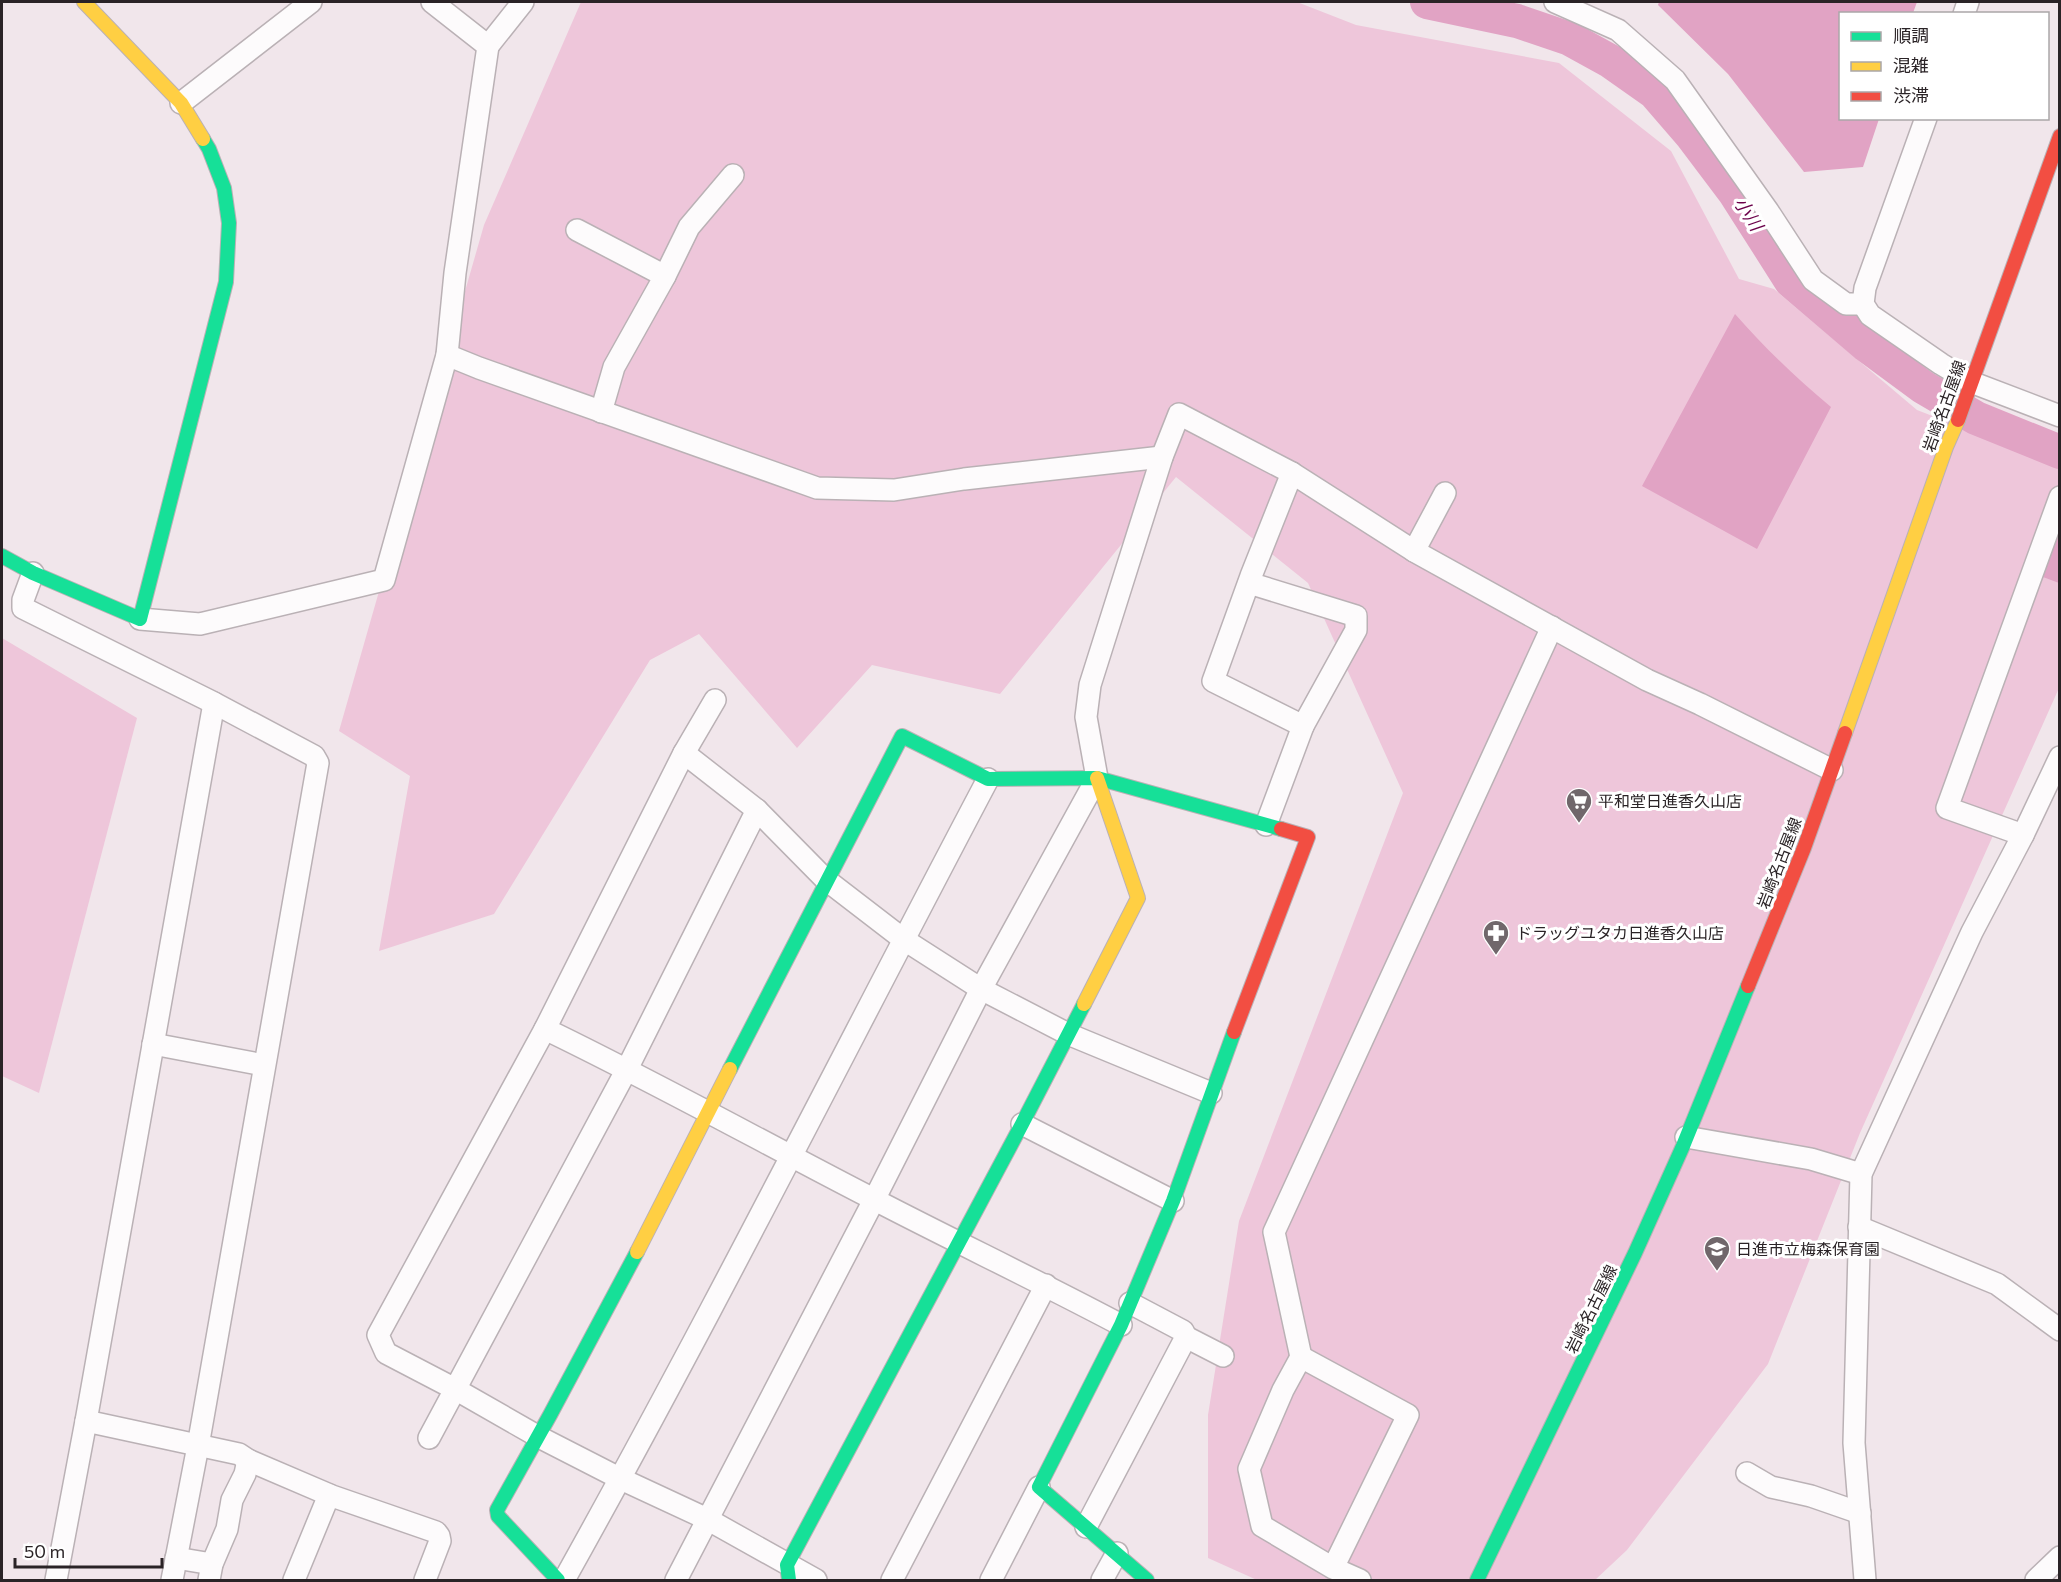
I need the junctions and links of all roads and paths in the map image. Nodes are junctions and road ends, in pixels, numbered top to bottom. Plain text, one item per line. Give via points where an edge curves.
1 (84, 2) edge
2 (311, 2) edge
3 (432, 2) edge
4 (523, 2) edge
5 (1555, 2) edge
6 (488, 46) junction
7 (181, 103) junction
8 (1925, 120) edge
9 (2060, 136) edge
10 (733, 175) dead end
11 (577, 230) dead end
12 (665, 276) junction
13 (1863, 304) junction
14 (447, 355) junction
15 (1968, 389) junction
16 (601, 411) junction
17 (2060, 416) edge
18 (1162, 457) junction
19 (1292, 473) junction
20 (1445, 493) dead end
21 (2060, 497) edge
22 (1414, 551) junction
23 (2, 556) edge
24 (33, 573) junction
25 (1249, 583) junction
26 (140, 619) junction
27 (1552, 627) junction
28 (715, 700) dead end
29 (214, 703) junction
30 (1303, 726) junction
31 (684, 753) junction
32 (2060, 757) edge
33 (1832, 770) junction
34 (988, 778) junction
35 (1097, 778) junction
36 (757, 810) junction
37 (1266, 825) junction
38 (2023, 835) junction
39 (825, 879) junction
40 (903, 939) junction
41 (981, 989) junction
42 (545, 1029) junction
43 (1068, 1034) junction
44 (153, 1044) junction
45 (264, 1065) junction
46 (627, 1069) junction
47 (1211, 1093) junction
48 (709, 1114) junction
49 (1022, 1124) junction
50 (1686, 1137) junction
51 (792, 1156) junction
52 (1861, 1174) junction
53 (874, 1200) junction
54 (1173, 1201) junction
55 (1858, 1227) junction
56 (959, 1243) junction
57 (1046, 1285) junction
58 (1130, 1303) junction
59 (1120, 1325) junction
60 (2060, 1330) edge
61 (1185, 1337) junction
62 (1223, 1356) dead end
63 (1301, 1357) junction
64 (455, 1389) junction
65 (86, 1422) junction
66 (539, 1437) junction
67 (429, 1438) dead end
68 (198, 1446) junction
69 (248, 1460) junction
70 (1748, 1473) dead end
71 (621, 1479) junction
72 (1039, 1487) junction
73 (329, 1495) junction
74 (1860, 1513) junction
75 (707, 1520) junction
76 (1086, 1527) junction
77 (1117, 1553) junction
78 (2060, 1557) edge
79 (176, 1558) junction
80 (1333, 1568) junction
81 (211, 1572) edge
82 (788, 1573) edge
83 (56, 1581) edge
84 (172, 1581) edge
85 (294, 1581) edge
86 (425, 1581) edge
87 (558, 1581) edge
88 (564, 1581) edge
89 (676, 1581) edge
90 (816, 1581) edge
91 (892, 1581) edge
92 (991, 1581) edge
93 (1102, 1581) edge
94 (1147, 1581) edge
95 (1360, 1581) edge
96 (1478, 1581) edge
97 (1865, 1581) edge
98 (2036, 1581) edge

1 - 7 street
2 - 7 street
3 - 6 street
4 - 6 street
5 - 13 street via 1618,30 1675,80 1813,280 1846,304
6 - 14 street
7 - 26 street via 209,149 224,188 229,223 226,282
8 - 13 street via 1865,288
9 - 15 street, 岩崎名古屋線
10 - 12 street via 689,227
11 - 12 street
12 - 16 street via 614,368
13 - 15 street via 1870,315 1941,364
14 - 16 street
14 - 26 street via 384,580 200,624
15 - 17 street
15 - 33 street, 岩崎名古屋線
16 - 18 street via 817,488 894,490
18 - 19 street via 1179,414
18 - 35 street via 1089,685 1086,717
19 - 22 street
19 - 25 street
20 - 22 street
21 - 38 street via 1947,808
22 - 27 street
23 - 24 street
24 - 26 street
24 - 29 street via 24,608
25 - 30 street via 1213,681
25 - 30 street via 1356,616 1356,630
27 - 33 street via 1647,680
27 - 63 street via 1274,1232
28 - 31 street
29 - 44 street
29 - 45 street via 314,756 318,763
30 - 37 street
31 - 36 street
31 - 42 street
32 - 38 street
33 - 50 street, 岩崎名古屋線
34 - 35 street
34 - 39 street via 902,736
34 - 40 street
35 - 37 street
35 - 41 street
35 - 43 street via 1138,898
36 - 39 street
36 - 46 street
37 - 47 street via 1308,837
38 - 52 street via 1972,932
39 - 40 street
39 - 48 street
40 - 41 street
40 - 51 street
41 - 43 street
41 - 53 street
42 - 46 street
42 - 64 street via 378,1335 386,1353
43 - 47 street
43 - 49 street
44 - 45 street
44 - 65 street
45 - 68 street
46 - 48 street
46 - 64 street
47 - 54 street
48 - 51 street
48 - 66 street
49 - 54 street
49 - 56 street
50 - 52 street via 1811,1159
50 - 96 street, 岩崎名古屋線 via 1635,1253
51 - 53 street
51 - 71 street
52 - 55 street
53 - 56 street
53 - 75 street
54 - 58 street
55 - 60 street via 1997,1284
55 - 74 street via 1854,1443
56 - 57 street
56 - 82 street
57 - 59 street
57 - 91 street
58 - 59 street
58 - 61 street via 1183,1330
59 - 72 street
61 - 62 street
61 - 76 street
63 - 80 street via 1249,1469 1262,1526
63 - 80 street via 1408,1415
64 - 66 street
64 - 67 street
65 - 68 street
65 - 83 street
66 - 71 street
66 - 87 street via 497,1510 498,1516
68 - 69 street via 239,1454
68 - 79 street
69 - 73 street
69 - 81 street
70 - 74 street via 1771,1487
71 - 75 street
71 - 88 street
72 - 76 street
72 - 92 street
73 - 85 street
73 - 86 street via 436,1532 440,1541
74 - 97 street
75 - 82 street
75 - 89 street
76 - 77 street
77 - 93 street
77 - 94 street
78 - 98 street
79 - 81 street
79 - 84 street
80 - 95 street
82 - 90 street

